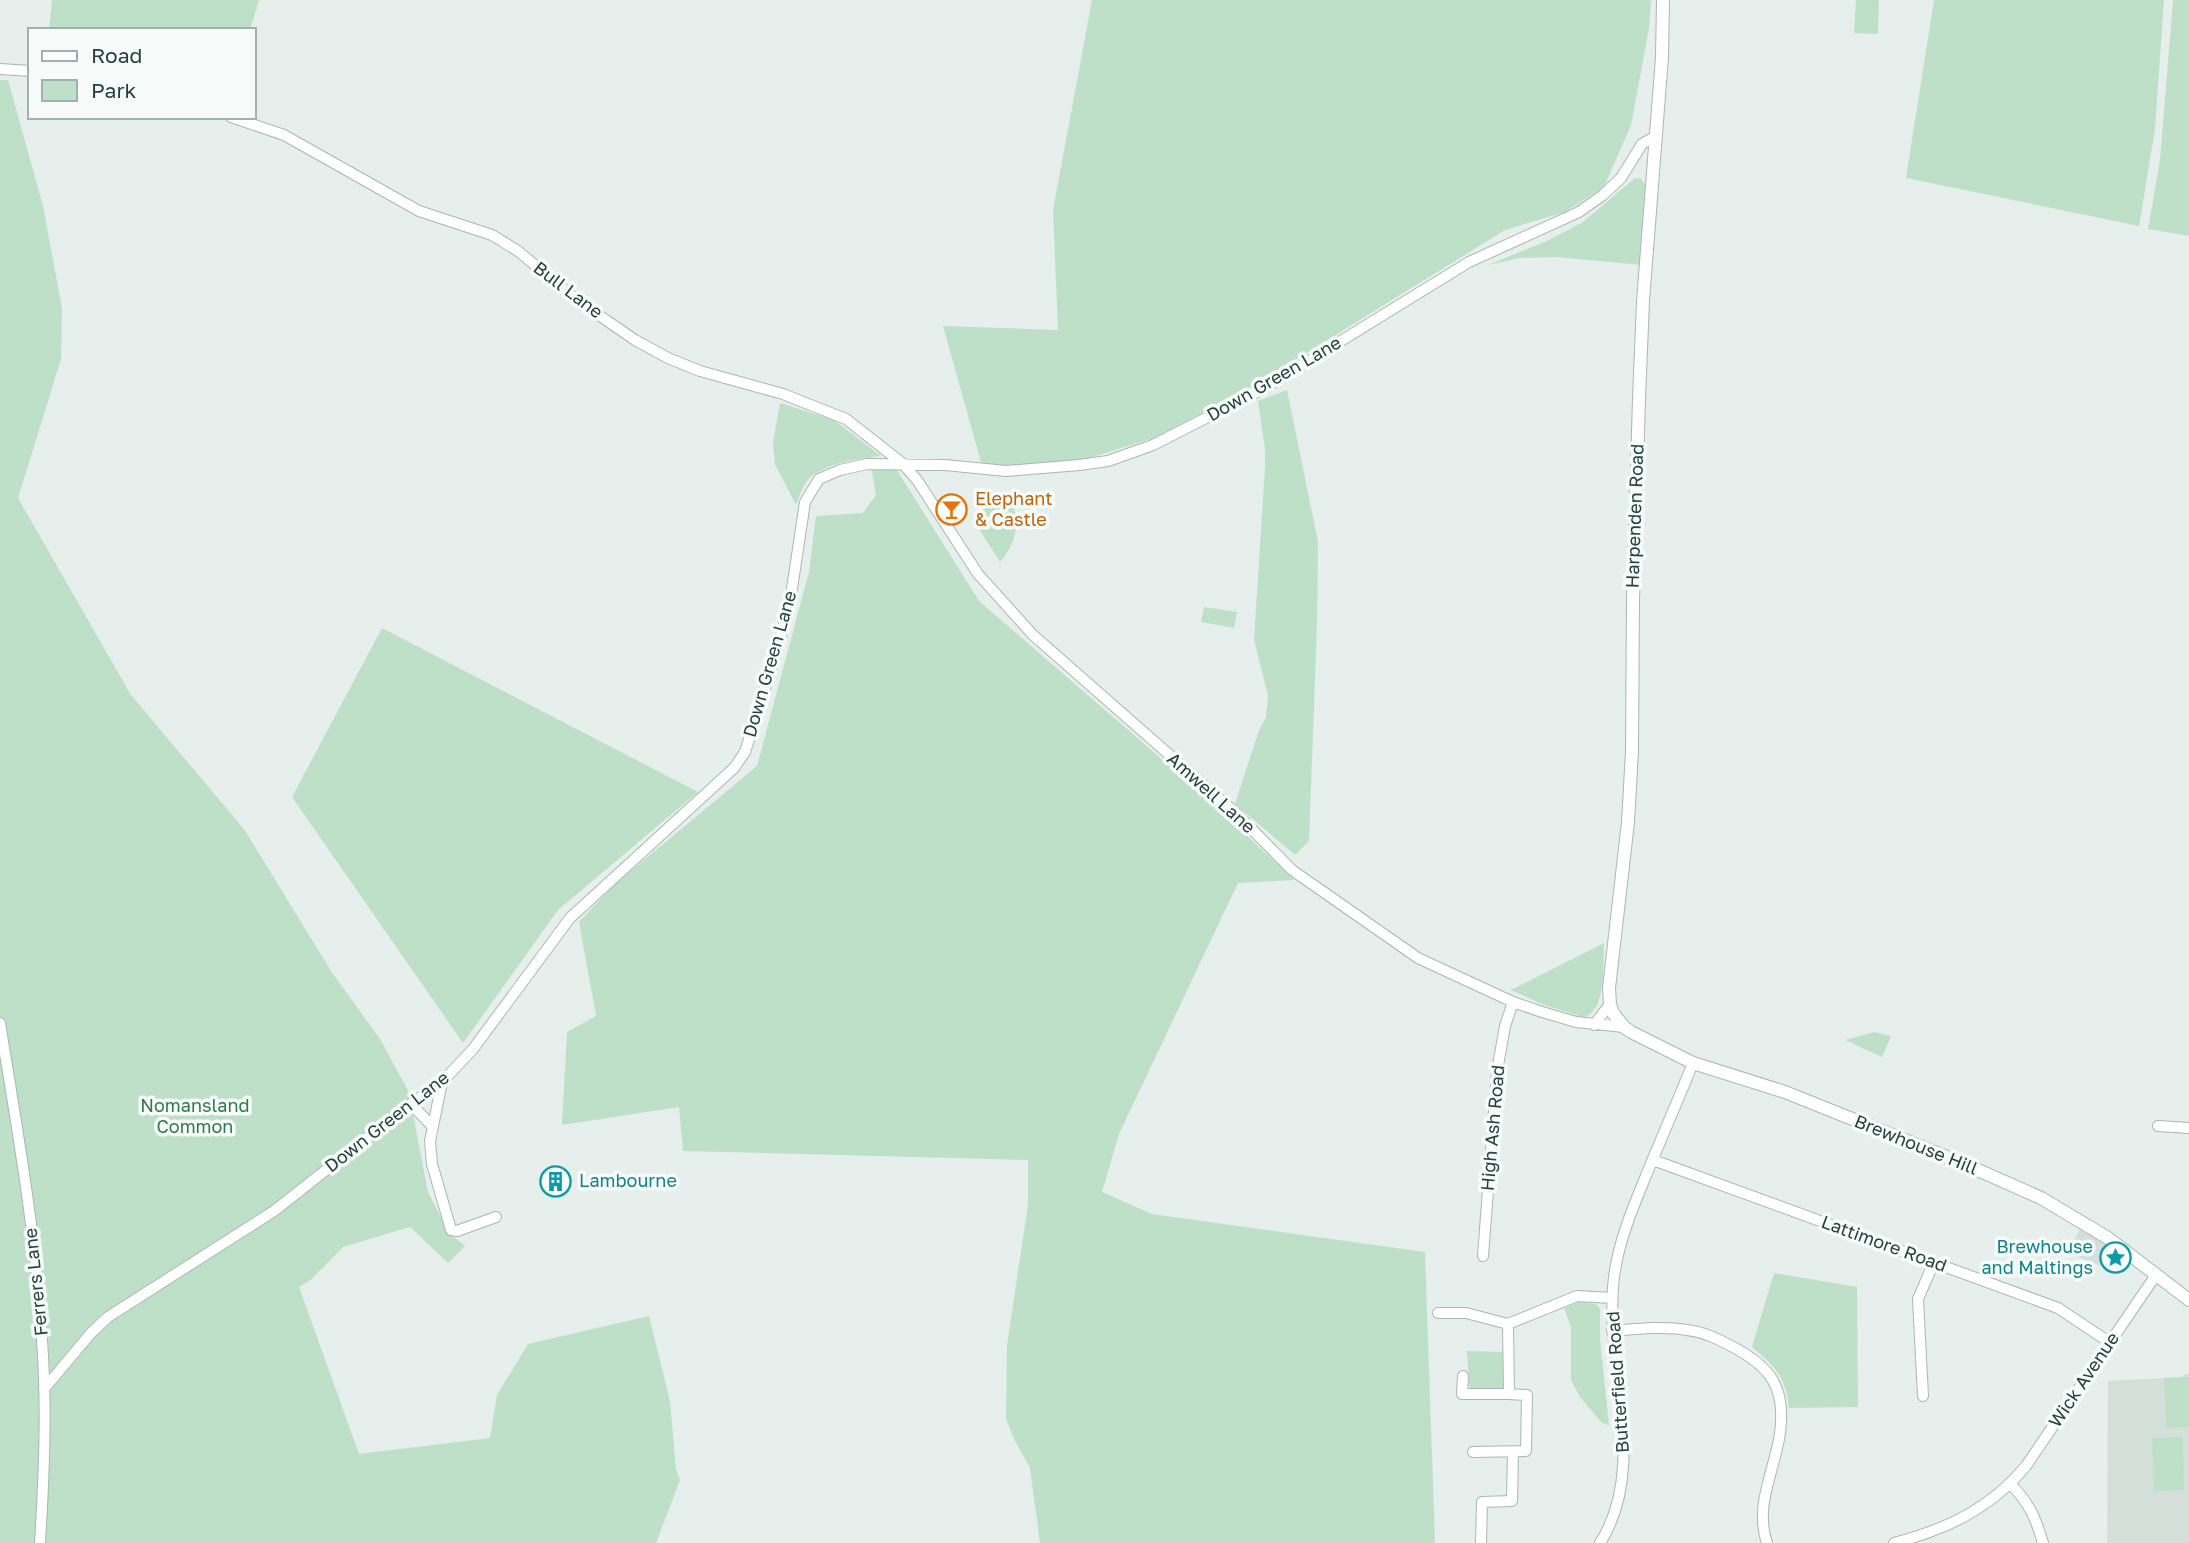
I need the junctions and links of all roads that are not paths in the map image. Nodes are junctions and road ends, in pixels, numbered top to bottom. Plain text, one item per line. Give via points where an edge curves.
1 (1662, 0) edge
2 (0, 69) edge
3 (28, 71) edge
4 (237, 119) edge
5 (1656, 136) junction
6 (902, 463) junction
7 (1514, 1002) junction
8 (1610, 1004) junction
9 (0, 1023) edge
10 (1594, 1025) junction
11 (1624, 1027) junction
12 (1693, 1063) junction
13 (442, 1082) junction
14 (411, 1104) junction
15 (2158, 1126) dead end
16 (433, 1127) junction
17 (2189, 1128) edge
18 (1653, 1160) junction
19 (496, 1217) dead end
20 (1483, 1256) dead end
21 (1934, 1262) junction
22 (2155, 1275) junction
23 (1612, 1298) junction
24 (2189, 1300) edge
25 (1438, 1313) dead end
26 (1508, 1324) junction
27 (1612, 1331) junction
28 (2109, 1342) junction
29 (1463, 1376) dead end
30 (44, 1389) junction
31 (1509, 1394) junction
32 (1923, 1396) dead end
33 (1473, 1452) dead end
34 (1513, 1452) junction
35 (2011, 1485) junction
36 (40, 1543) edge
37 (1481, 1543) edge
38 (1600, 1543) edge
39 (1767, 1543) edge
40 (1894, 1543) edge
41 (2043, 1543) edge

1 - 5 street, Harpenden Road
2 - 3 street
4 - 6 street, Bull Lane via 284,135 419,211 492,235 573,298 668,358 846,419
5 - 6 street, Down Green Lane via 1642,144 1621,178 1579,212 1469,262 1263,389 1153,446 1108,461 1006,471
5 - 8 street, Harpenden Road via 1639,399 1632,751
6 - 7 street, Amwell Lane via 978,574 1034,635 1238,815 1292,870 1418,958
6 - 13 street, Down Green Lane via 867,464 819,479 805,502 787,612 745,752 712,789 570,918 473,1049
7 - 10 street, Amwell Lane
7 - 20 street, High Ash Road via 1497,1071
8 - 10 street
8 - 11 street
9 - 30 street, Ferrers Lane via 38,1290
10 - 11 street, Amwell Lane
11 - 12 street, Brewhouse Hill
12 - 18 street, Butterfield Road
12 - 22 street, Brewhouse Hill via 1785,1091 2016,1187 2092,1228
13 - 14 street, Down Green Lane
13 - 16 street
14 - 16 street
14 - 30 street, Down Green Lane via 274,1211 108,1317
15 - 17 street
16 - 19 street via 432,1164 451,1230
18 - 21 street, Lattimore Road
18 - 23 street, Butterfield Road via 1634,1204
21 - 28 street, Lattimore Road via 2058,1308
21 - 32 street via 1918,1299
22 - 24 street, Brewhouse Hill
22 - 28 street, Wick Avenue
23 - 26 street via 1577,1296
23 - 27 street, Butterfield Road
25 - 26 street via 1466,1313
26 - 31 street
27 - 38 street, Butterfield Road via 1623,1474 1618,1506
27 - 39 street via 1660,1328 1711,1336 1749,1355 1771,1374 1781,1402 1781,1432 1762,1511
28 - 35 street, Wick Avenue
29 - 31 street via 1462,1394
30 - 36 street, Ferrers Lane
31 - 34 street via 1527,1395 1526,1451
33 - 34 street
34 - 37 street via 1512,1501 1482,1502
35 - 40 street, Wick Avenue via 1943,1528
35 - 41 street via 2032,1510

